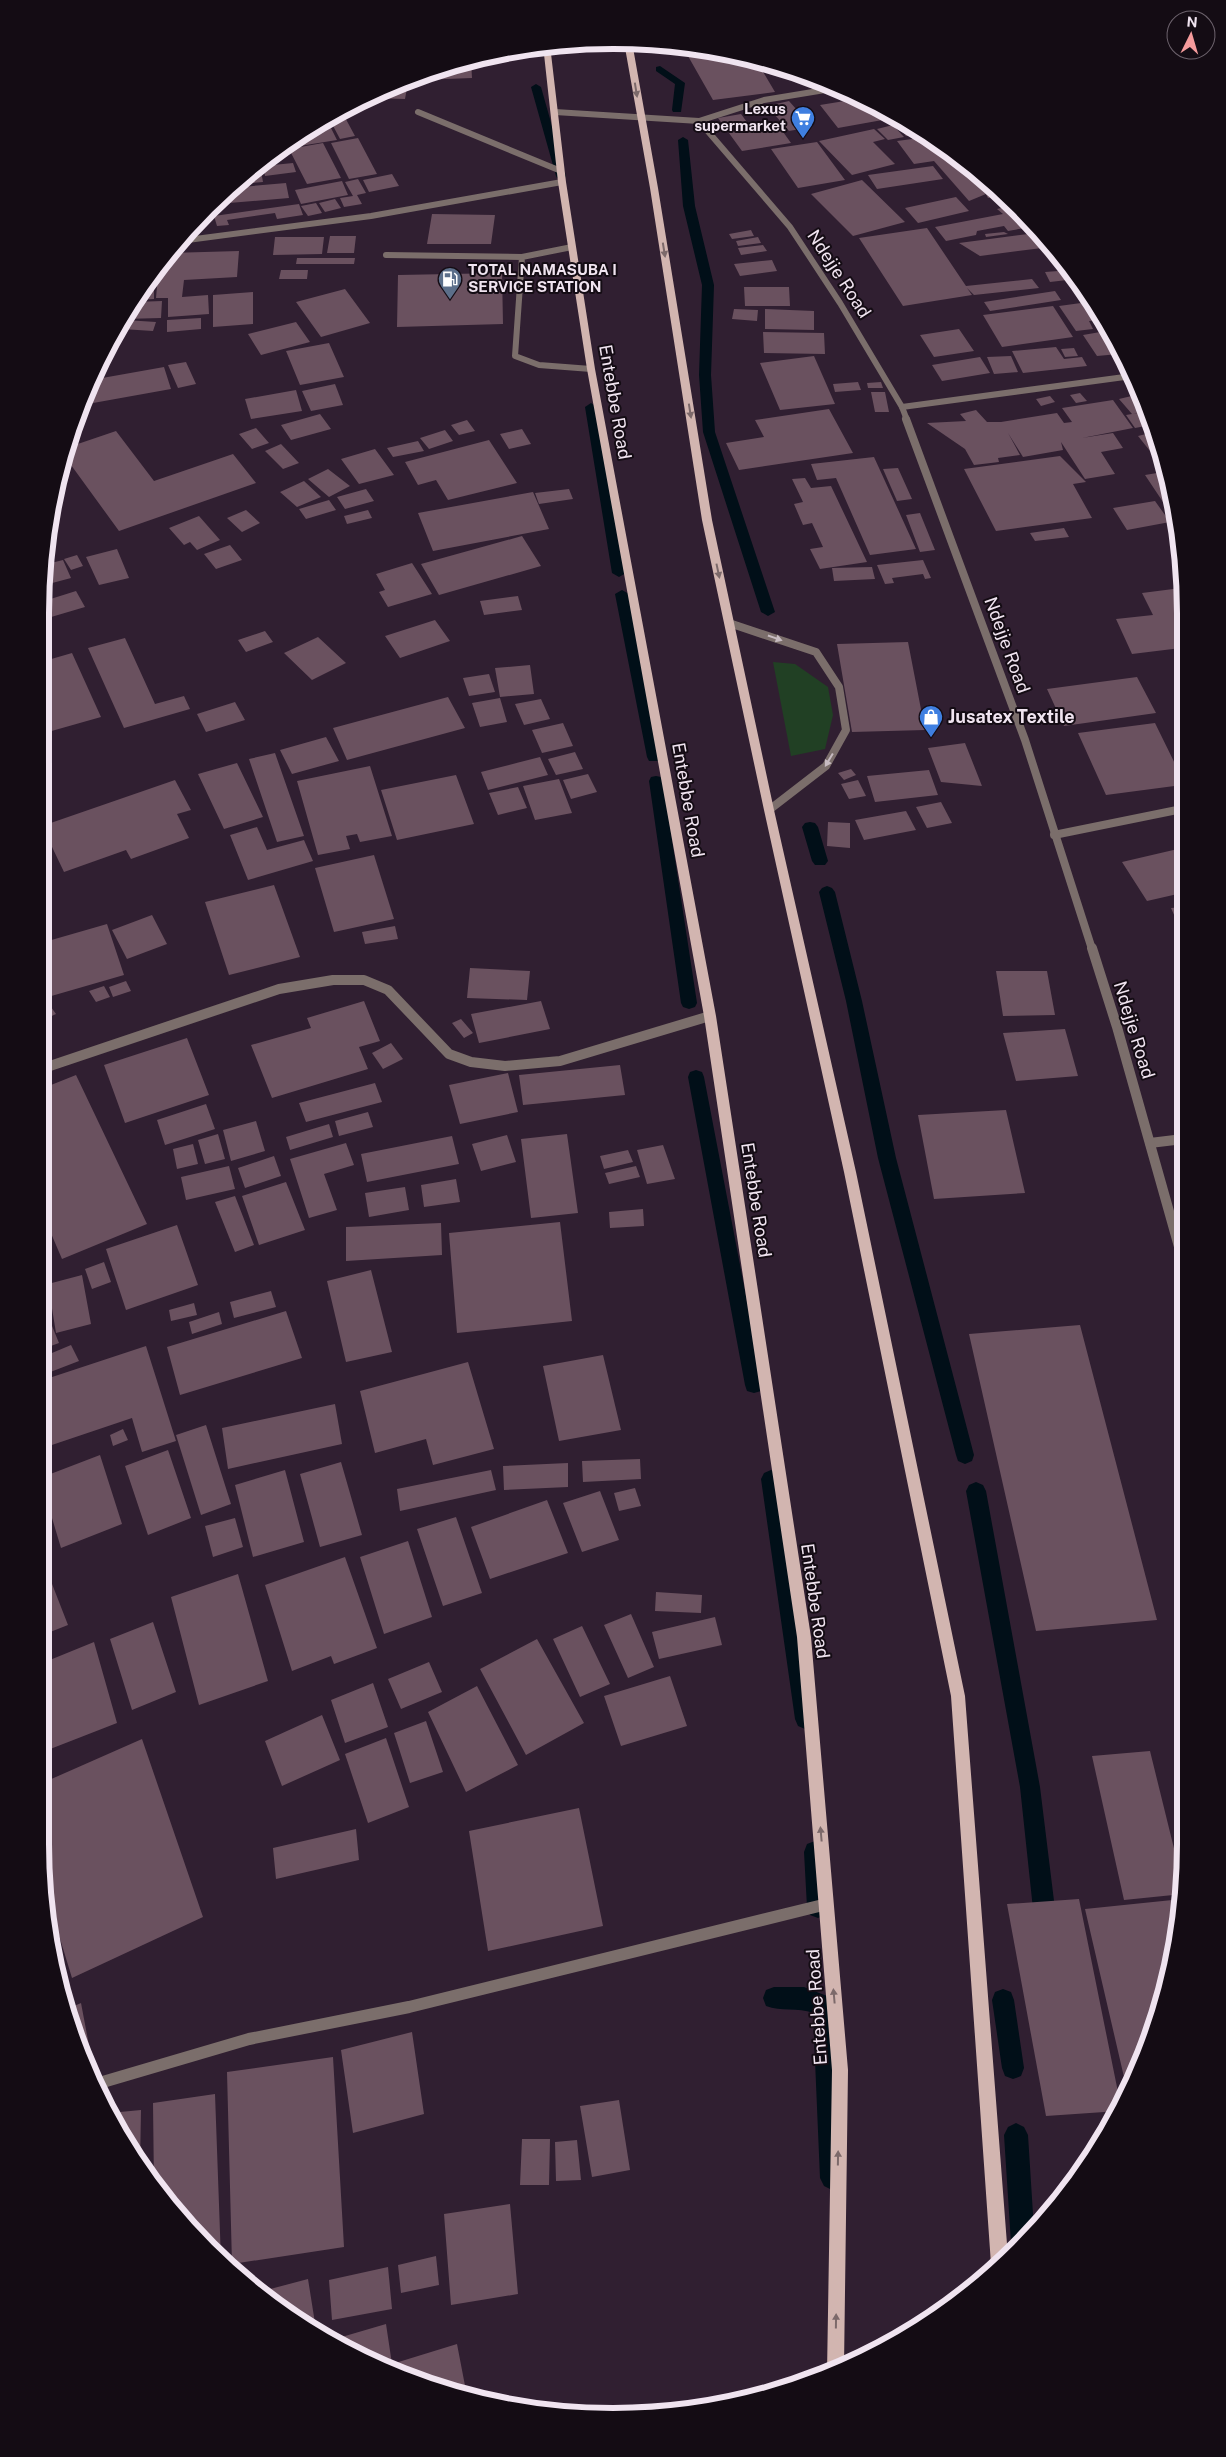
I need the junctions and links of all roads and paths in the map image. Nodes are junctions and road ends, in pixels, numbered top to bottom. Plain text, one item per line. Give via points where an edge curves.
1 (629, 49) edge
2 (547, 53) edge
3 (824, 90) edge
4 (418, 112) dead end
5 (555, 112) junction
6 (640, 116) junction
7 (699, 121) junction
8 (561, 176) junction
9 (190, 240) edge
10 (572, 247) junction
11 (386, 255) dead end
12 (522, 258) junction
13 (591, 369) junction
14 (1125, 377) edge
15 (902, 407) junction
16 (729, 623) junction
17 (768, 810) junction
18 (1177, 810) edge
19 (1054, 835) junction
20 (710, 1016) junction
21 (49, 1065) edge
22 (1177, 1140) edge
23 (1150, 1143) junction
24 (1177, 1240) edge
25 (827, 1904) junction
26 (102, 2082) edge
27 (999, 2255) edge
28 (835, 2362) edge

1 -> 6 main road
2 - 5 main road, Entebbe Road
3 - 7 street via 764,100
4 - 8 street
5 - 6 street
5 - 8 main road, Entebbe Road
6 - 7 street
6 -> 16 main road via 656,197 707,520
7 - 15 street, Ndejje Road via 790,227
8 - 9 street via 501,194 320,225
8 - 10 main road, Entebbe Road
10 - 12 street
10 - 13 main road, Entebbe Road
11 - 12 street
12 - 13 street via 515,356 538,365
13 - 20 main road, Entebbe Road
14 - 15 street
15 - 19 street, Ndejje Road via 1025,740
16 - 17 main road
16 -> 17 street via 816,652 839,687 846,730 826,766
17 - 27 main road via 850,1172 958,1696
18 - 19 street
19 - 23 street, Ndejje Road via 1117,1028
20 - 21 street via 560,1061 505,1066 471,1062 449,1054 388,990 364,980 332,980 279,989
25 -> 20 main road, Entebbe Road via 804,1638
22 - 23 street
23 - 24 street, Ndejje Road
25 - 26 street via 409,2007 249,2039
28 -> 25 main road, Entebbe Road via 840,2070

